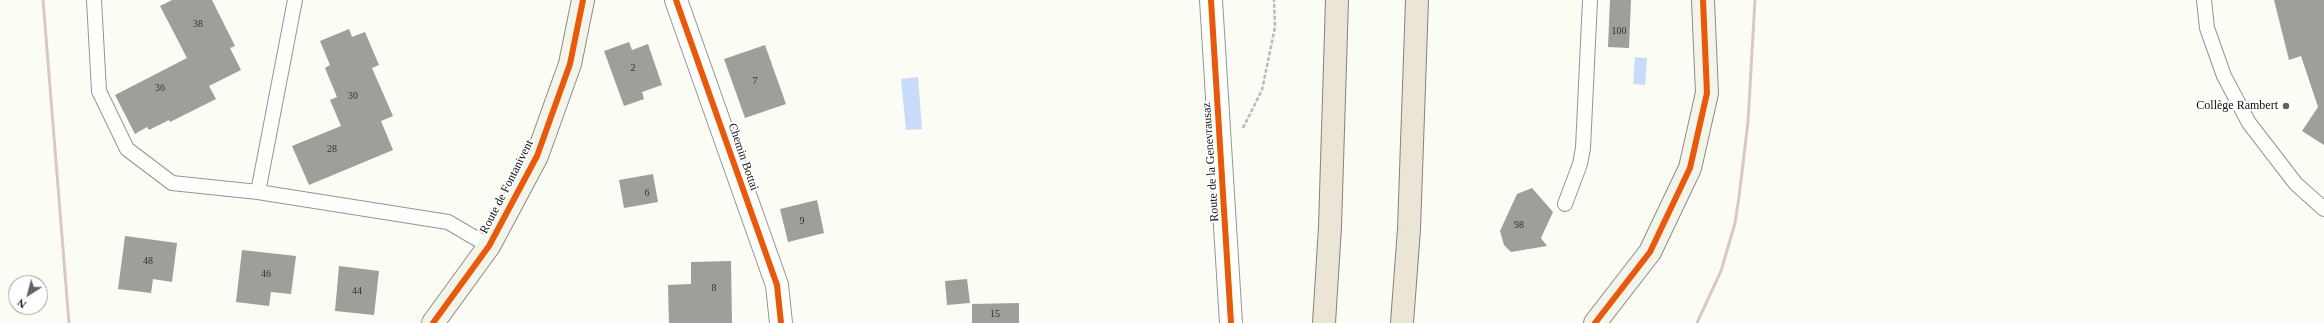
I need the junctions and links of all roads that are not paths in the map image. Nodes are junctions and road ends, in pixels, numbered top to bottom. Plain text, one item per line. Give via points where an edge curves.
1 (94, 0) edge
2 (295, 0) edge
3 (584, 0) edge
4 (676, 0) edge
5 (1210, 0) edge
6 (1337, 0) edge
7 (1417, 0) edge
8 (1590, 0) edge
9 (1703, 0) edge
10 (2204, 0) edge
11 (258, 192) junction
12 (1565, 204) dead end
13 (2324, 209) edge
14 (489, 246) junction
15 (1403, 301) junction
16 (433, 323) edge
17 (781, 323) edge
18 (1231, 323) edge
19 (1324, 323) edge
20 (1402, 323) edge
21 (1413, 323) edge
22 (1595, 323) edge

1 - 11 lane via 99,91 127,149 172,183
2 - 11 lane
3 - 14 street, Route de Fontanivent via 570,64 537,156
4 - 17 street, Chemin Bottai via 777,285
5 - 18 street, Route de la Genevrausaz
6 - 19 highway via 1332,182
7 - 15 highway via 1415,114
8 - 12 lane via 1583,148 1580,164
9 - 22 street via 1707,93 1690,168 1650,252
10 - 13 lane via 2207,28 2224,76 2249,123 2296,184
11 - 14 lane via 448,222
14 - 16 street, Route de Fontanivent
15 - 20 highway
15 - 21 lane

